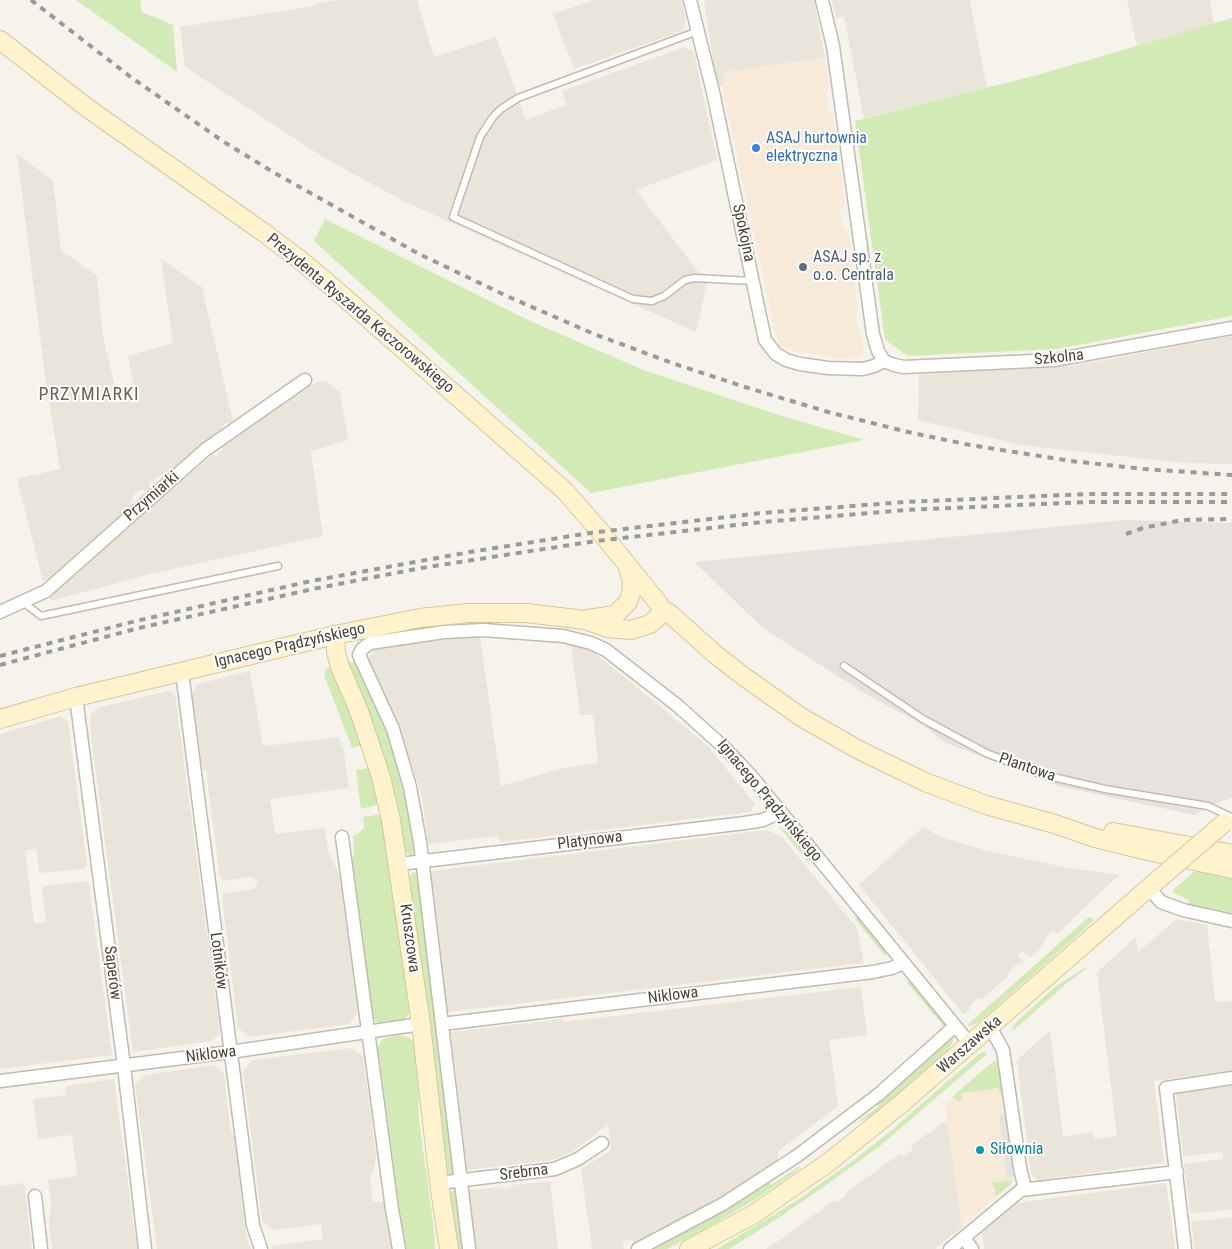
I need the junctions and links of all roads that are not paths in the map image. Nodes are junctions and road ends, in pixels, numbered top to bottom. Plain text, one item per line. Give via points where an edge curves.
1 (690, 0) edge
2 (822, 0) edge
3 (699, 30) junction
4 (0, 40) edge
5 (752, 281) junction
6 (1232, 328) edge
7 (884, 361) junction
8 (305, 380) dead end
9 (626, 565) junction
10 (278, 566) dead end
11 (23, 602) junction
12 (658, 605) junction
13 (0, 612) edge
14 (615, 615) junction
15 (585, 620) junction
16 (335, 635) junction
17 (844, 666) dead end
18 (182, 672) junction
19 (76, 697) junction
20 (0, 719) edge
21 (780, 812) junction
22 (1229, 819) edge
23 (1055, 824) junction
24 (342, 837) dead end
25 (1232, 854) edge
26 (422, 860) junction
27 (399, 864) junction
28 (1232, 869) edge
29 (1155, 883) junction
30 (1232, 921) edge
31 (903, 963) junction
32 (421, 1024) junction
33 (442, 1024) junction
34 (955, 1026) junction
35 (990, 1027) junction
36 (370, 1032) junction
37 (970, 1044) junction
38 (230, 1052) junction
39 (124, 1066) junction
40 (1232, 1078) edge
41 (0, 1081) edge
42 (602, 1143) dead end
43 (1177, 1172) junction
44 (461, 1181) junction
45 (438, 1183) junction
46 (1026, 1189) junction
47 (35, 1196) dead end
48 (964, 1238) junction
49 (41, 1249) edge
50 (145, 1249) edge
51 (261, 1249) edge
52 (399, 1249) edge
53 (449, 1249) edge
54 (469, 1249) edge
55 (638, 1249) edge
56 (689, 1249) edge
57 (950, 1249) edge
58 (972, 1249) edge
59 (1185, 1249) edge

1 - 3 street, Spokojna
2 - 7 street via 833,46 873,334
3 - 5 street, Spokojna
3 - 5 lane via 518,98 501,109 480,137 453,217 634,299 652,301 685,280 694,278
4 - 9 main road, Prezydenta Ryszarda Kaczorowskiego via 79,102 263,232 318,275 553,480
5 - 7 street, Spokojna via 765,340 776,354 786,360 828,368 863,369
6 - 7 street, Szkolna via 1054,360 904,367
8 - 11 street, Przymiarki via 205,450 46,591
9 - 12 main road, Prezydenta Ryszarda Kaczorowskiego
9 - 14 main road via 632,581 631,593 628,602
10 - 11 lane via 41,616
11 - 13 street, Przymiarki
12 - 14 main road, Ignacego Prądzyńskiego
12 - 15 main road, Ignacego Prądzyńskiego via 659,616 650,624 631,630 608,628
12 - 23 main road, Prezydenta Ryszarda Kaczorowskiego via 769,696 852,746 925,782 986,805
14 - 15 main road, Ignacego Prądzyńskiego
15 - 16 main road, Ignacego Prądzyńskiego via 526,613 468,614 395,622
16 - 18 main road, Ignacego Prądzyńskiego
16 - 27 main road, Kruszcowa via 340,667 359,710 381,777
17 - 22 lane, Plantowa via 923,719 986,753 1040,774 1208,806
18 - 19 main road, Ignacego Prądzyńskiego
18 - 38 street, Lotników
19 - 20 main road, Ignacego Prądzyńskiego
19 - 39 street, Saperów
21 - 26 street, Platynowa via 750,823
21 - 26 street, Ignacego Prądzyńskiego via 710,733 600,646 563,636 492,631 396,638 370,643 359,655 393,729 414,804
21 - 31 street, Ignacego Prądzyńskiego
22 - 29 main road, Warszawska, bridge
23 - 25 main road
23 - 28 main road via 1148,852
24 - 36 street
26 - 27 street, Platynowa
26 - 33 street
27 - 32 main road, Kruszcowa
29 - 30 street via 1161,902
29 - 35 main road, Warszawska
31 - 33 street, Niklowa via 873,972
31 - 34 street, Ignacego Prądzyńskiego
32 - 36 street, Niklowa
32 - 45 main road, Kruszcowa
33 - 44 street
34 - 37 street, Ignacego Prądzyńskiego
34 - 55 street via 879,1094 797,1156 723,1204
35 - 37 main road, Warszawska
35 - 46 street via 1004,1050 1020,1168
36 - 38 street, Niklowa
36 - 52 street
37 - 56 main road, Warszawska via 829,1162 754,1214
38 - 39 street, Niklowa
38 - 51 street, Lotników via 253,1225
39 - 41 street, Niklowa
39 - 50 street, Saperów
40 - 43 street via 1166,1088
42 - 44 street, Srebrna via 578,1160 555,1169
43 - 46 street
43 - 59 street
44 - 45 street, Srebrna
44 - 54 street
45 - 53 main road, Kruszcowa
46 - 48 street
47 - 49 street
48 - 57 street
48 - 58 street

